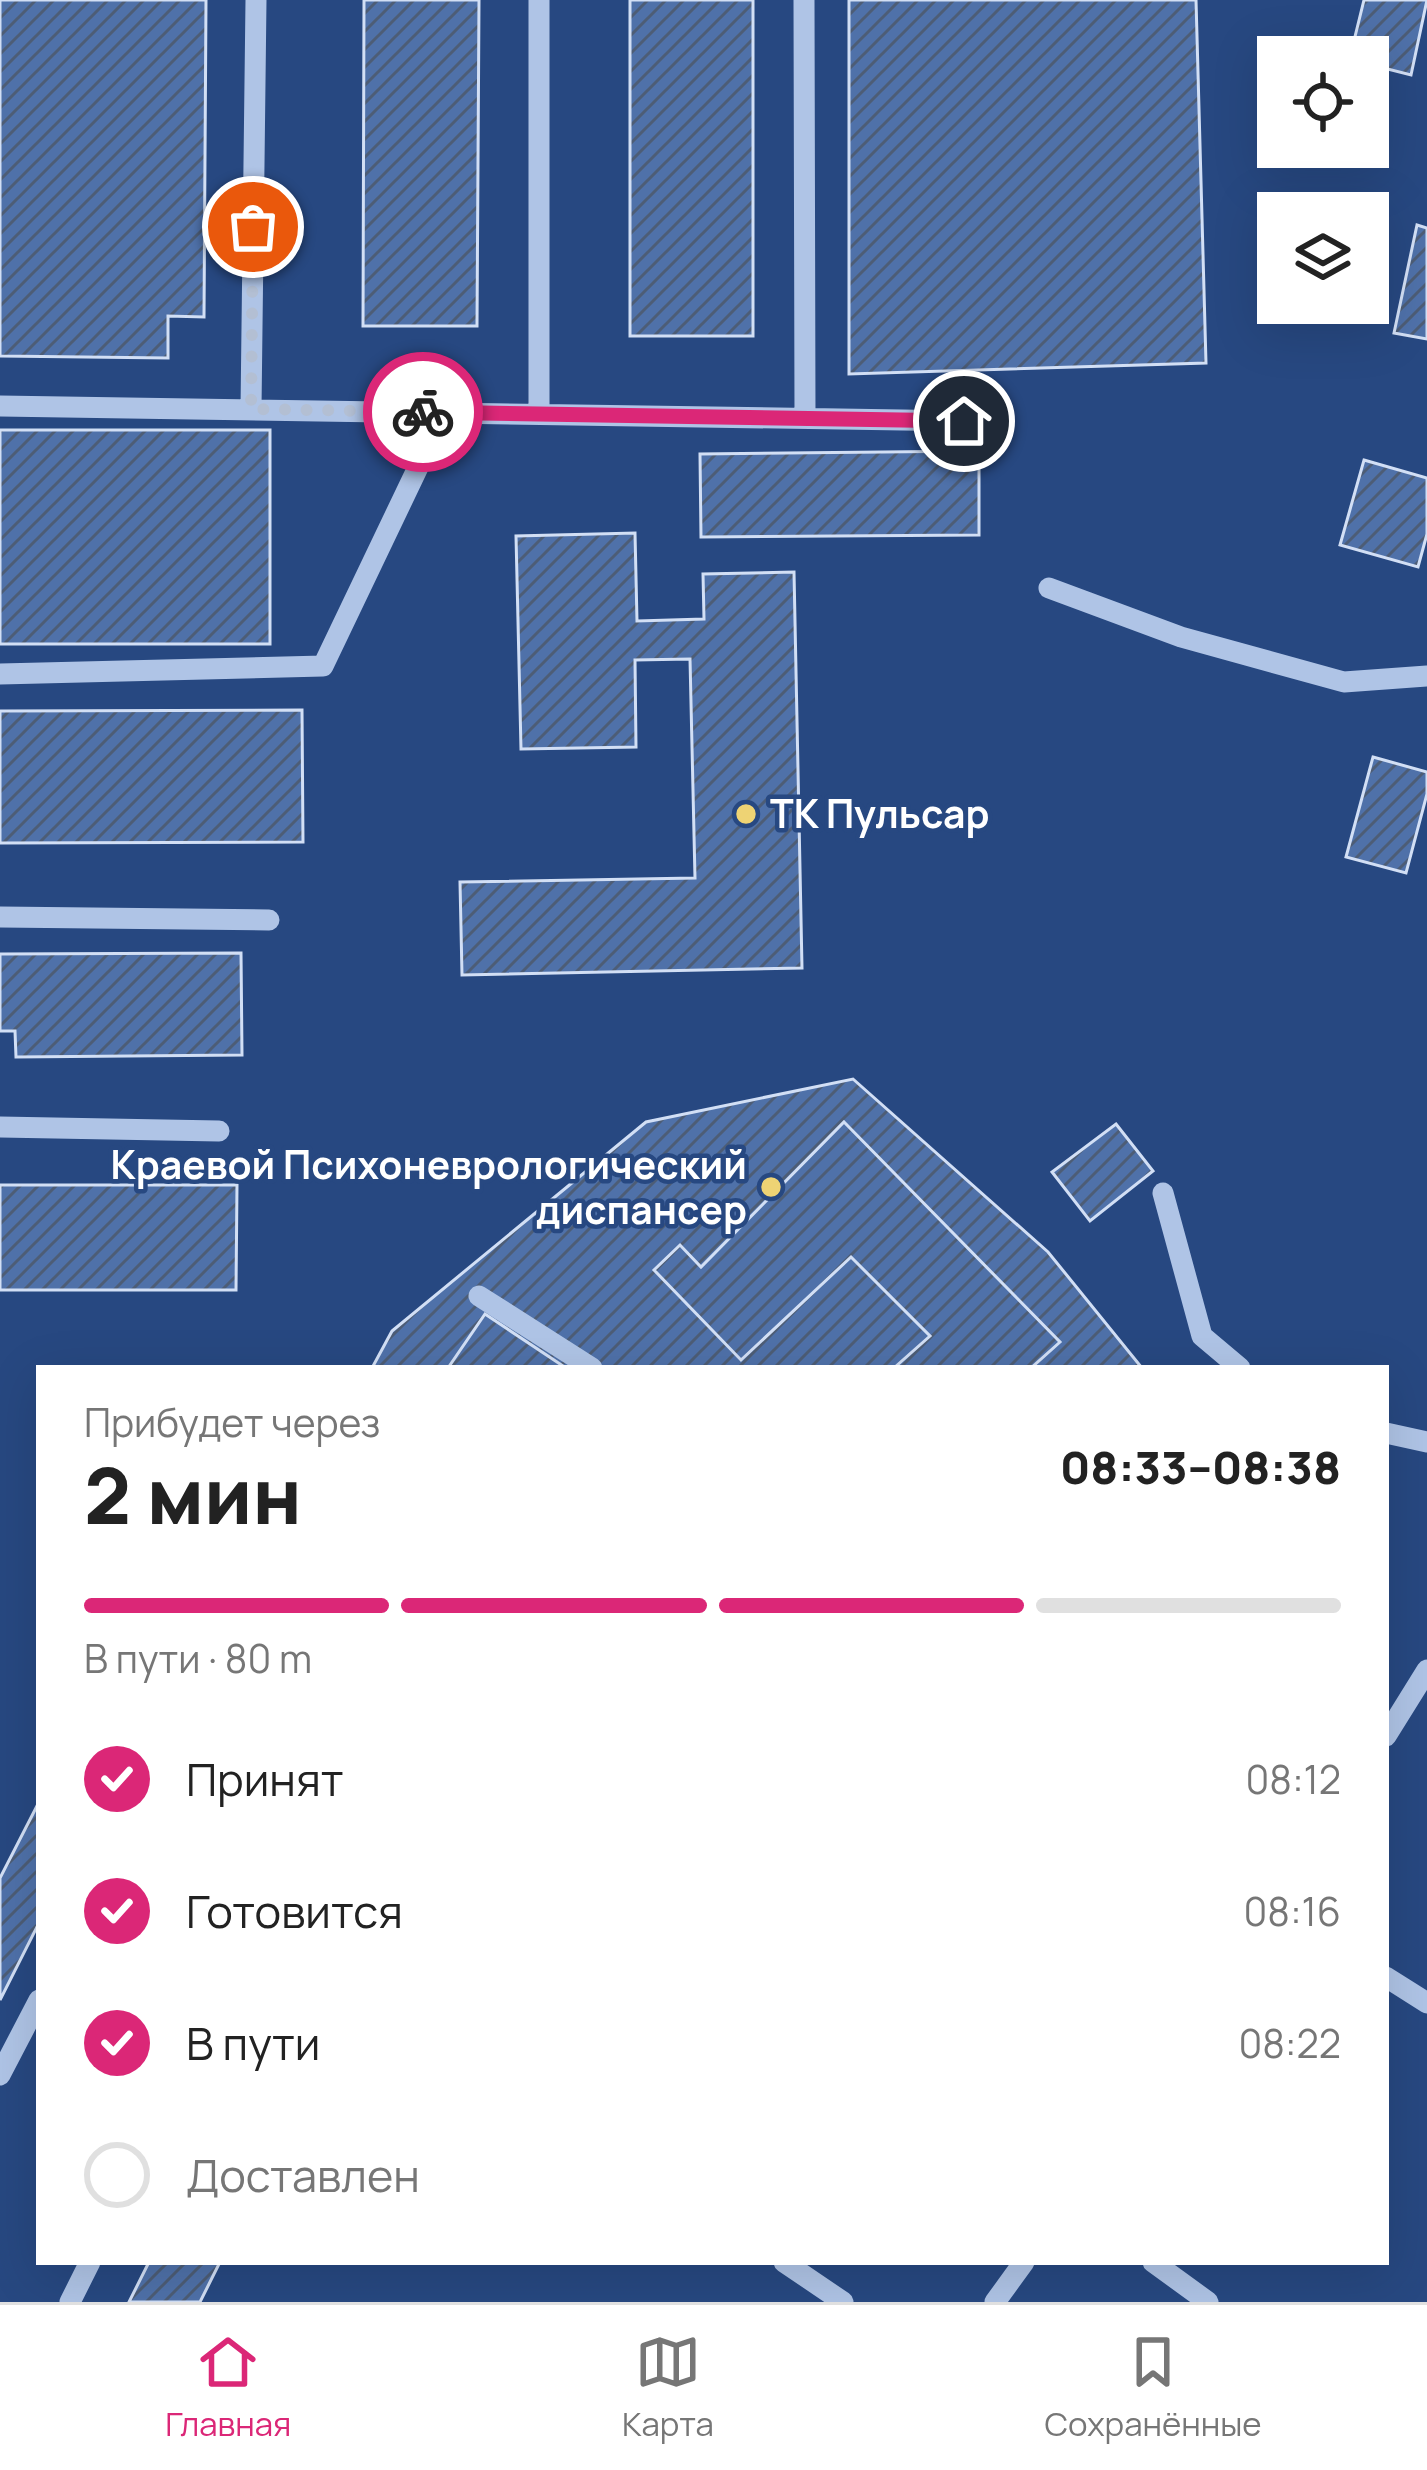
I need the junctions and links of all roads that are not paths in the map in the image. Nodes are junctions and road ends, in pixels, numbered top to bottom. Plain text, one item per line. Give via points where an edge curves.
1 (256, 0) edge
2 (539, 0) edge
3 (803, 0) edge
4 (0, 406) edge
5 (251, 409) junction
6 (444, 412) junction
7 (539, 414) junction
8 (805, 418) junction
9 (964, 421) dead end
10 (1049, 588) dead end
11 (0, 674) edge
12 (1427, 676) edge
13 (0, 917) edge
14 (269, 920) dead end
15 (0, 1127) edge
16 (219, 1131) dead end
17 (1162, 1192) dead end
18 (479, 1296) dead end
19 (587, 1365) edge
20 (1236, 1365) edge
21 (1389, 1434) edge
22 (1427, 1442) edge
23 (1427, 1670) edge
24 (1389, 1731) edge
25 (1389, 1979) edge
26 (1427, 2003) edge
27 (36, 2006) edge
28 (0, 2075) edge
29 (88, 2265) edge
30 (788, 2265) edge
31 (1022, 2265) edge
32 (1157, 2265) edge
33 (70, 2302) edge
34 (842, 2302) edge
35 (995, 2302) edge
36 (1208, 2302) edge

1 - 5 street
2 - 7 street
3 - 8 street
4 - 5 street
5 - 6 street
6 - 7 street
6 - 11 street via 323,666
7 - 8 street
8 - 9 street
10 - 12 street via 1181,637 1344,682
13 - 14 street
15 - 16 street
17 - 20 street via 1202,1336
18 - 19 street
21 - 22 street
23 - 24 street
25 - 26 street
27 - 28 street
29 - 33 street
30 - 34 street
31 - 35 street
32 - 36 street

